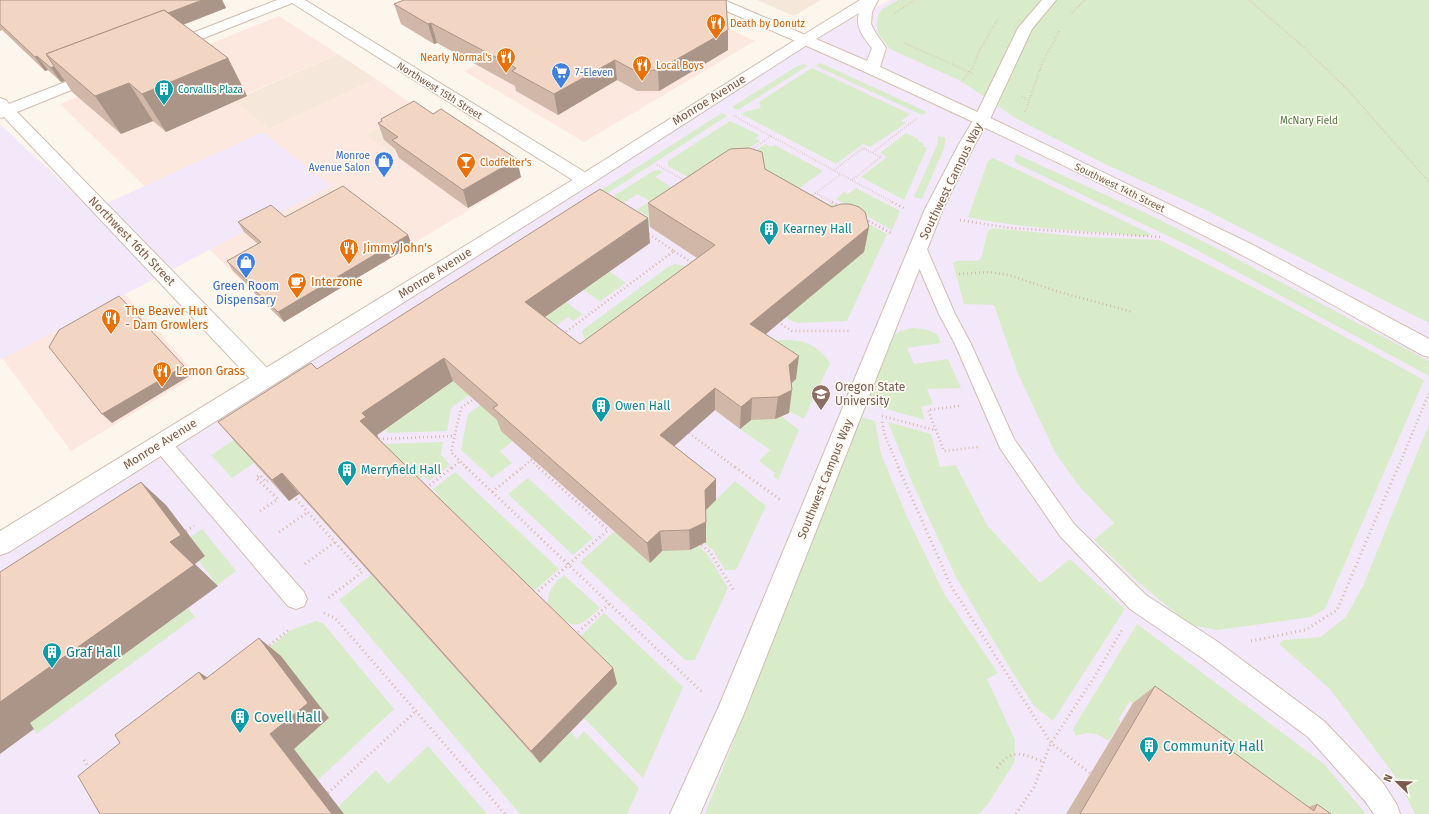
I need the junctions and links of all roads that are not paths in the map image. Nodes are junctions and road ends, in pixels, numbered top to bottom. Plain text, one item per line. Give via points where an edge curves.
1 (289, 0) edge
2 (296, 0) edge
3 (713, 0) edge
4 (870, 0) edge
5 (1049, 0) edge
6 (805, 40) junction
7 (156, 52) edge
8 (111, 69) edge
9 (872, 69) junction
10 (2, 108) edge
11 (982, 119) junction
12 (585, 180) junction
13 (918, 247) junction
14 (1429, 349) edge
15 (264, 379) junction
16 (162, 443) junction
17 (0, 544) edge
18 (296, 599) road end
19 (685, 814) edge
20 (1388, 814) edge

1 - 7 street
2 - 12 street, Northwest 15th Street
3 - 6 street, Southwest 14th Street
4 - 6 street, Monroe Avenue
4 - 9 street via 864,15 864,23 868,34 879,48
5 - 11 street, Southwest Campus Way via 1025,28
6 - 9 street, Southwest 14th Street
6 - 12 street, Monroe Avenue
8 - 10 street
9 - 11 street, Southwest 14th Street
10 - 15 street, Northwest 16th Street
11 - 13 street, Southwest Campus Way via 967,144
11 - 14 street, Southwest 14th Street via 1246,249
12 - 15 street, Monroe Avenue
13 - 19 street, Southwest Campus Way via 729,716
13 - 20 lane via 946,314 963,344 1007,444 1066,530 1138,602 1210,650 1316,729 1374,792
15 - 16 street, Monroe Avenue
16 - 17 street, Monroe Avenue
16 - 18 lane

